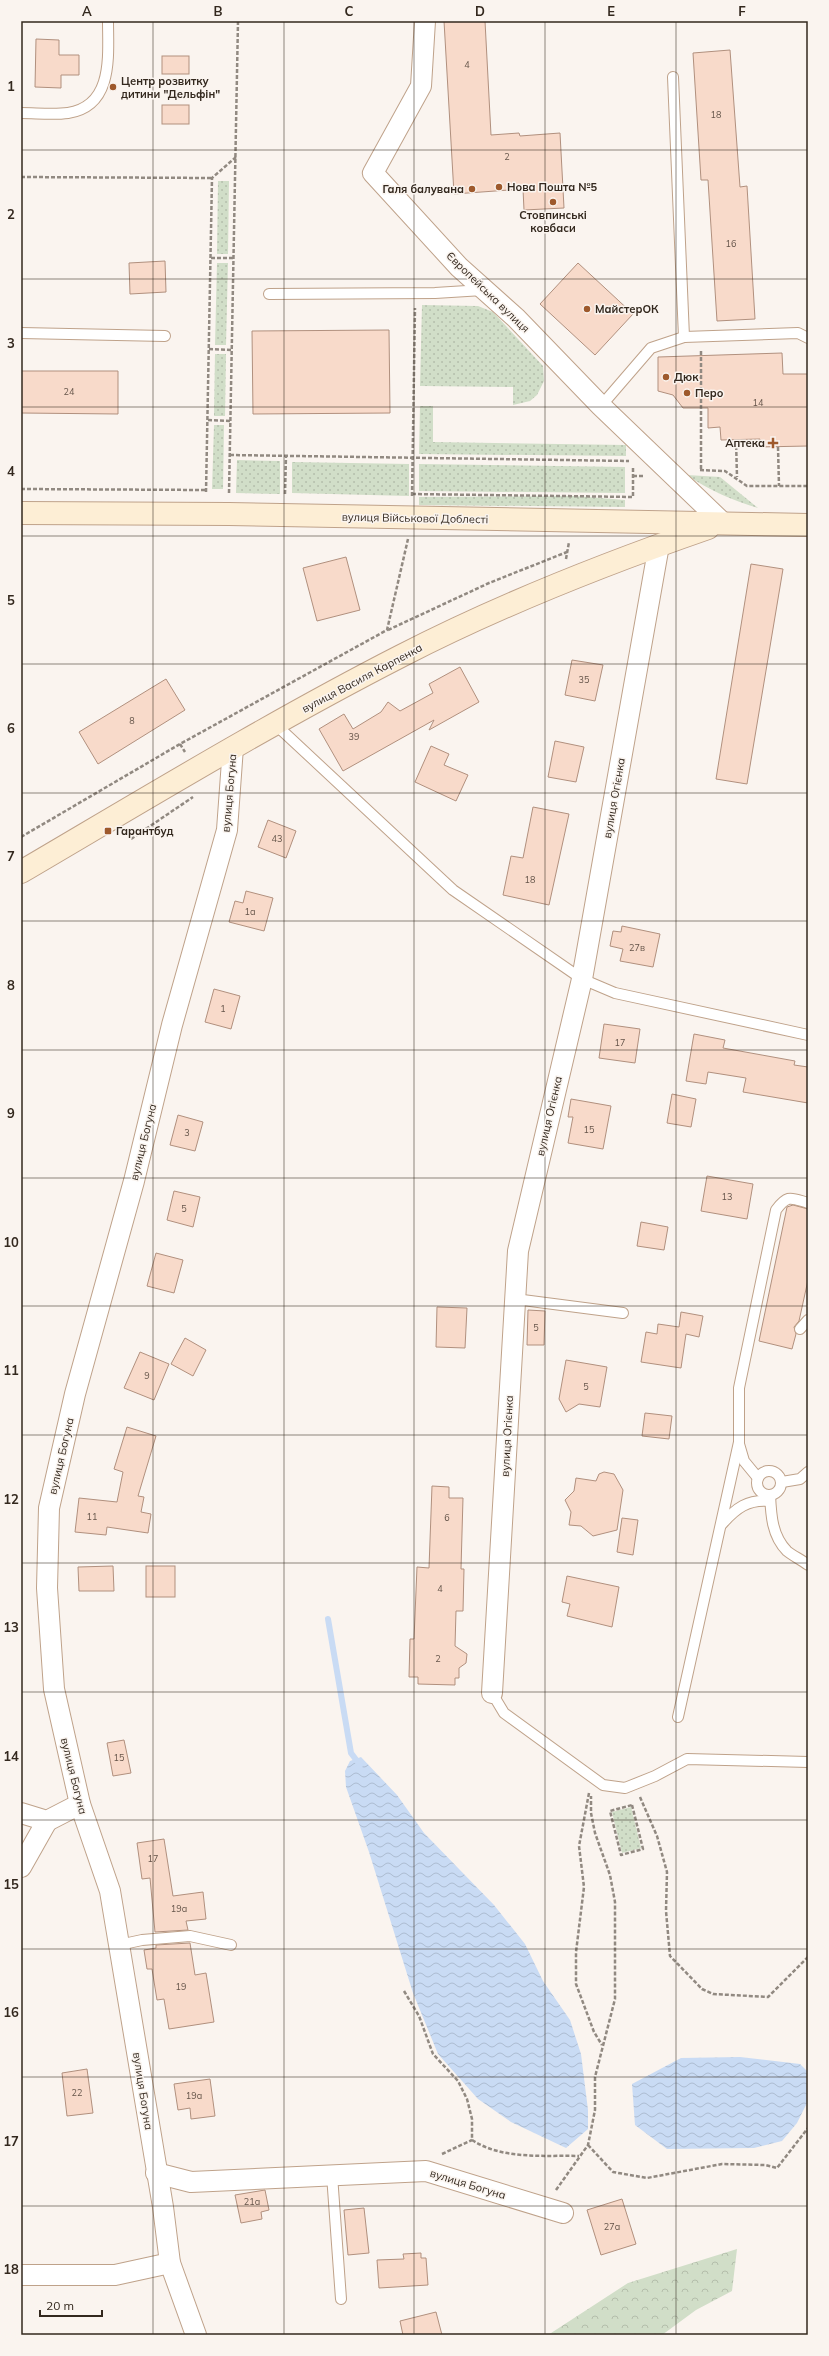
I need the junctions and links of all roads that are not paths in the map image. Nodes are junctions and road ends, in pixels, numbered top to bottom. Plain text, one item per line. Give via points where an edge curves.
1 (108, 21) edge
2 (425, 21) edge
3 (673, 77) dead end
4 (21, 113) edge
5 (484, 290) junction
6 (269, 294) dead end
7 (21, 333) edge
8 (165, 336) dead end
9 (684, 337) junction
10 (808, 338) edge
11 (601, 406) junction
12 (21, 513) edge
13 (722, 523) junction
14 (808, 525) edge
15 (659, 545) junction
16 (275, 724) junction
17 (233, 746) junction
18 (21, 872) edge
19 (582, 979) junction
20 (808, 1035) edge
21 (808, 1203) edge
22 (515, 1299) junction
23 (623, 1313) dead end
24 (808, 1320) edge
25 (800, 1329) dead end
26 (739, 1442) junction
27 (808, 1472) edge
28 (758, 1478) junction
29 (782, 1482) junction
30 (770, 1498) junction
31 (720, 1526) junction
32 (808, 1565) edge
33 (492, 1693) joint
34 (678, 1717) dead end
35 (808, 1762) edge
36 (80, 1804) junction
37 (21, 1813) edge
38 (47, 1821) junction
39 (21, 1867) edge
40 (119, 1945) junction
41 (231, 1945) dead end
42 (156, 2173) junction
43 (332, 2175) junction
44 (563, 2212) dead end
45 (170, 2263) junction
46 (21, 2275) edge
47 (341, 2299) dead end
48 (189, 2326) edge
49 (196, 2335) edge

1 - 4 lane via 108,71 102,88 87,104 69,113
2 - 5 street, Європейська вулиця via 421,86 373,172
3 - 9 lane
5 - 6 lane
5 - 11 street, Європейська вулиця via 516,318
7 - 8 lane
9 - 10 lane via 798,333
9 - 11 lane via 651,348
11 - 13 street, Європейська вулиця
12 - 13 street, вулиця Військової Доблесті
13 - 14 street, вулиця Військової Доблесті
13 - 15 street, вулиця Василя Карпенка
15 - 16 street, вулиця Василя Карпенка via 558,584 478,619 402,655
15 - 19 street, вулиця Огієнка
16 - 17 street, вулиця Василя Карпенка
16 - 19 lane via 453,890
17 - 18 street, вулиця Василя Карпенка
17 - 36 street, вулиця Богуна via 227,830 172,1025 134,1181 75,1394 49,1508 47,1588 54,1689
19 - 20 lane via 615,993
19 - 22 street, вулиця Огієнка via 518,1251
21 - 26 lane via 789,1198 783,1200 776,1210 739,1388
22 - 23 lane
22 - 33 street, вулиця Огієнка
24 - 25 lane
26 - 28 lane via 744,1461
26 - 31 lane
27 - 29 lane via 800,1479
28 - 29 lane via 766,1471 771,1471 776,1473
28 - 30 lane via 758,1490
29 - 30 lane via 778,1492
30 - 31 lane via 744,1504
30 - 32 lane via 770,1513 776,1535 788,1551
31 - 34 lane
33 - 35 lane via 504,1712 603,1785 625,1788 687,1759
36 - 38 street
36 - 40 street, вулиця Богуна via 110,1890
37 - 38 street
38 - 39 street
40 - 41 lane via 142,1940 190,1936
40 - 42 street, вулиця Богуна
42 - 43 street, вулиця Богуна via 191,2182
42 - 45 street, вулиця Богуна
43 - 44 street, вулиця Богуна via 426,2171
43 - 47 lane
45 - 46 street via 115,2275
45 - 48 street, вулиця Богуна
48 - 49 street, вулиця Богуна

